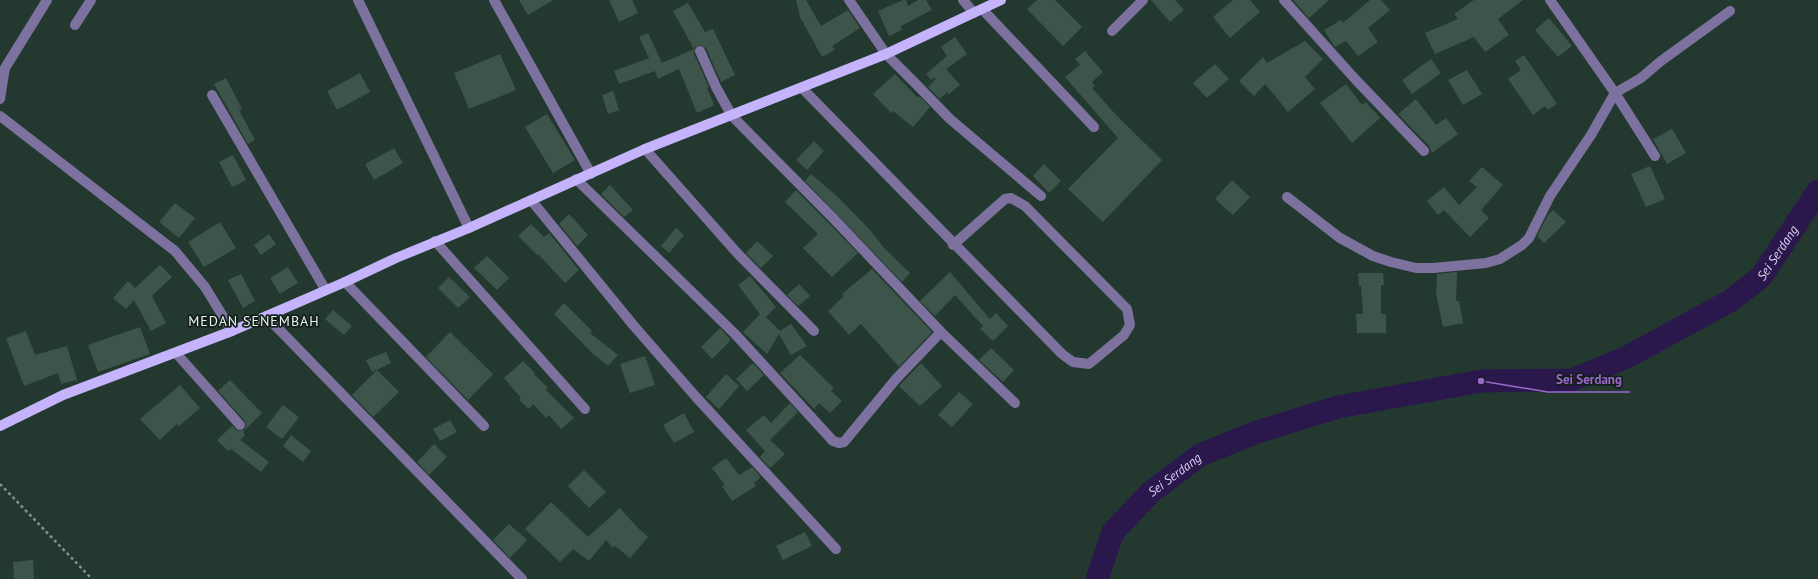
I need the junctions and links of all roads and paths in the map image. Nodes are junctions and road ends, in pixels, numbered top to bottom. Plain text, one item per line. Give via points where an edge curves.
1 (47, 0) edge
2 (91, 0) edge
3 (358, 0) edge
4 (494, 0) edge
5 (849, 0) edge
6 (963, 0) edge
7 (1001, 0) edge
8 (1143, 0) edge
9 (1284, 0) edge
10 (1550, 0) edge
11 (978, 12) junction
12 (1730, 12) dead end
13 (75, 25) dead end
14 (1112, 31) dead end
15 (700, 51) dead end
16 (886, 54) junction
17 (2, 66) edge
18 (802, 88) junction
19 (1615, 93) junction
20 (212, 95) dead end
21 (0, 99) edge
22 (0, 116) edge
23 (732, 116) junction
24 (1094, 127) dead end
25 (645, 149) junction
26 (1424, 151) dead end
27 (1655, 156) dead end
28 (590, 174) junction
29 (576, 179) junction
30 (1041, 196) dead end
31 (1287, 197) dead end
32 (530, 200) junction
33 (469, 228) junction
34 (435, 241) junction
35 (954, 245) junction
36 (345, 282) junction
37 (325, 289) junction
38 (266, 316) junction
39 (232, 331) junction
40 (814, 331) dead end
41 (941, 332) junction
42 (176, 353) junction
43 (1015, 403) dead end
44 (585, 409) dead end
45 (240, 425) dead end
46 (0, 426) edge
47 (484, 426) dead end
48 (0, 484) edge
49 (836, 549) dead end
50 (92, 579) edge
51 (522, 579) edge

1 - 17 street
2 - 13 street
3 - 33 street
4 - 28 street
5 - 16 street
6 - 11 street
7 - 11 main road
8 - 14 street
9 - 26 street
10 - 19 street
11 - 16 main road
11 - 24 street
12 - 19 street via 1641,78
15 - 23 street
16 - 18 main road
16 - 30 street via 950,119
17 - 21 street
18 - 23 main road
18 - 35 street
19 - 27 street
19 - 31 street via 1591,135 1550,196 1529,238 1500,259 1486,263 1433,268 1416,268 1391,262 1373,256 1340,238
20 - 37 street
22 - 39 street via 175,251 205,287
23 - 25 main road
23 - 41 street
25 - 28 main road
25 - 40 street via 738,254
28 - 29 main road
29 - 32 main road
29 - 41 street via 735,334 833,441 844,442 896,379
32 - 33 main road
32 - 49 street via 634,326
33 - 34 main road
34 - 36 main road
34 - 44 street
35 - 35 street via 1005,199 1011,198 1025,206 1127,309 1130,325 1124,335 1089,364 1073,362 1062,354
36 - 37 main road
36 - 47 street
37 - 38 main road
38 - 39 main road
38 - 51 street
39 - 42 main road
41 - 43 street
42 - 45 street
42 - 46 main road via 63,395
48 - 50 path

